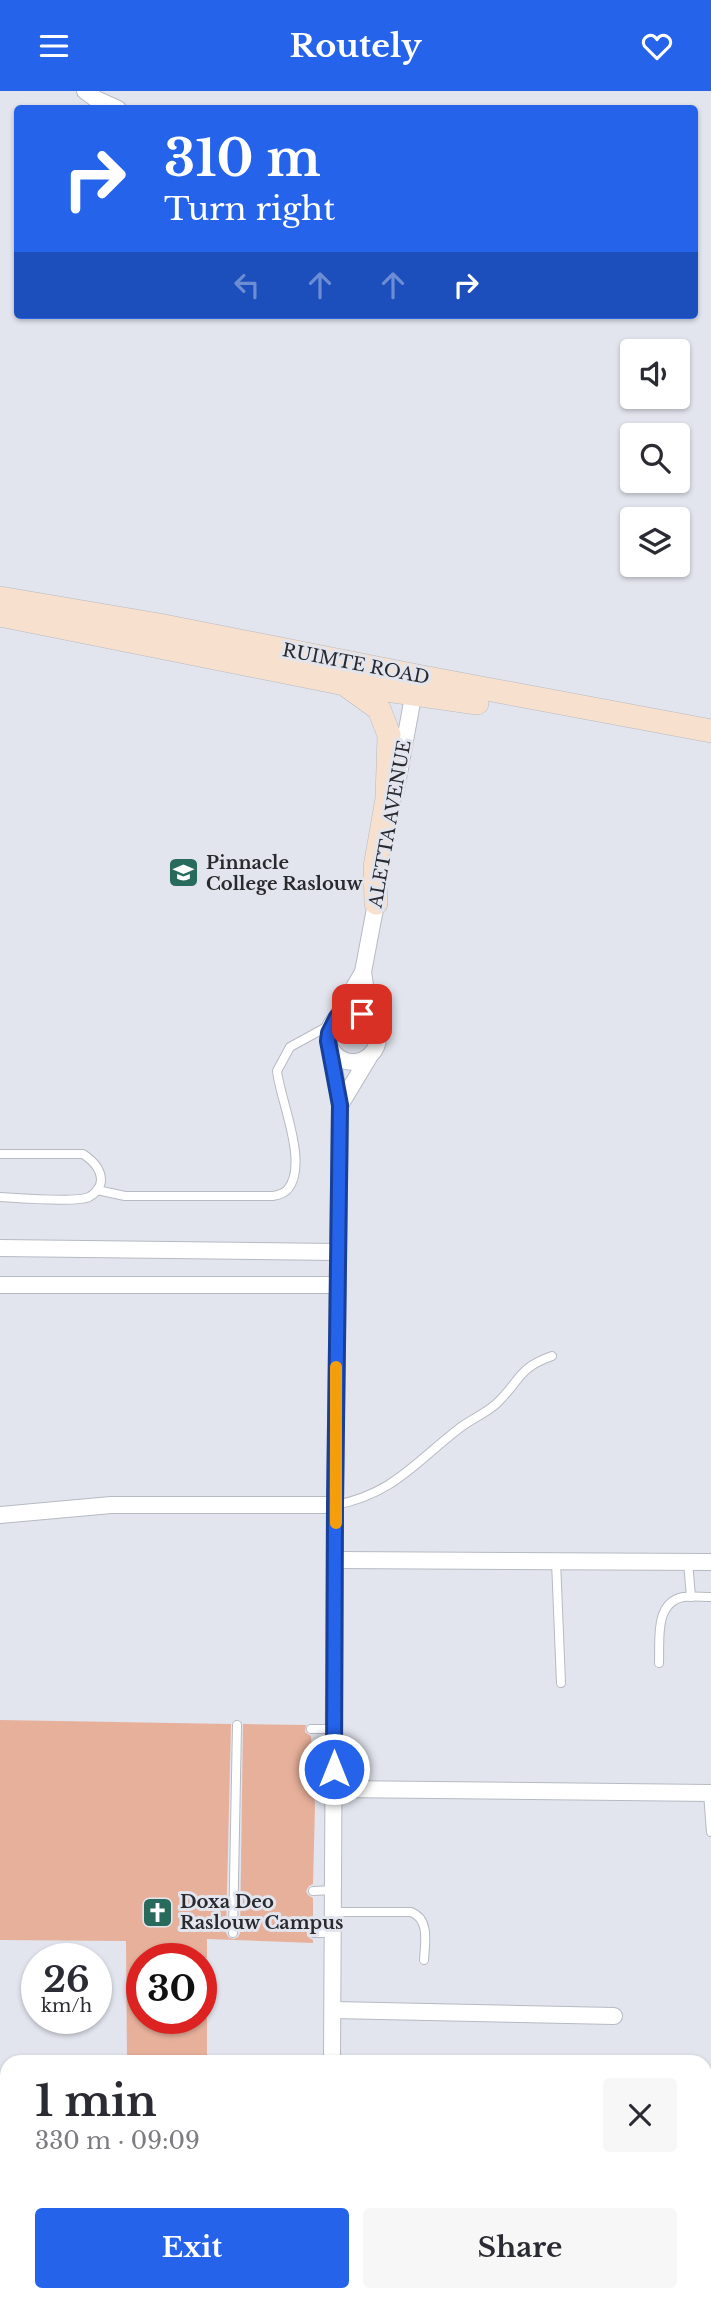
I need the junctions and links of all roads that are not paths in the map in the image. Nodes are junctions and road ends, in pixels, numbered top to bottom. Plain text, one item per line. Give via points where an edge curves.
1 (85, 91) edge
2 (109, 105) edge
3 (0, 599) edge
4 (0, 615) edge
5 (345, 684) junction
6 (415, 685) junction
7 (711, 731) edge
8 (711, 742) edge
9 (376, 903) junction
10 (363, 972) junction
11 (370, 1018) junction
12 (335, 1021) junction
13 (331, 1049) junction
14 (369, 1056) junction
15 (340, 1105) junction
16 (0, 1154) edge
17 (97, 1190) junction
18 (0, 1197) edge
19 (0, 1248) edge
20 (337, 1252) junction
21 (0, 1285) edge
22 (337, 1285) junction
23 (552, 1356) dead end
24 (335, 1505) junction
25 (0, 1515) edge
26 (336, 1560) junction
27 (556, 1561) junction
28 (688, 1562) junction
29 (711, 1562) edge
30 (691, 1597) junction
31 (711, 1597) edge
32 (659, 1663) dead end
33 (561, 1683) dead end
34 (237, 1725) dead end
35 (311, 1729) dead end
36 (334, 1729) junction
37 (334, 1789) junction
38 (709, 1793) edge
39 (711, 1832) edge
40 (333, 1890) junction
41 (313, 1891) dead end
42 (333, 1912) junction
43 (233, 1933) dead end
44 (313, 1933) dead end
45 (333, 1933) junction
46 (424, 1961) dead end
47 (332, 2010) junction
48 (614, 2016) dead end
49 (332, 2055) edge

1 - 2 street
3 - 6 main road, RUIMTE ROAD via 159,625
4 - 5 main road, RUIMTE ROAD
5 - 6 main road, RUIMTE ROAD
5 - 9 main road via 379,709 388,735 387,799 375,867
6 - 7 main road, RUIMTE ROAD
6 - 8 main road, RUIMTE ROAD
6 - 9 street, ALETTA AVENUE
9 - 10 street, ALETTA AVENUE
10 - 11 street, ALETTA AVENUE
10 - 12 street, ALETTA AVENUE
11 - 12 street via 354,1012
11 - 14 street via 378,1042
12 - 13 street via 328,1041
12 - 17 lane via 290,1047 277,1071 292,1124 295,1164 284,1193 125,1196
13 - 14 street via 353,1062
13 - 15 street
14 - 15 street
15 - 20 street
16 - 17 lane via 83,1154 99,1169
17 - 18 lane via 80,1199
19 - 20 street
20 - 22 street
21 - 22 street
22 - 24 street
23 - 24 lane via 527,1368 496,1403 405,1475 370,1496
24 - 25 street via 111,1506
24 - 26 street
26 - 27 street
26 - 36 street
27 - 28 street
27 - 33 lane
28 - 29 street
28 - 30 lane
30 - 31 lane
30 - 32 lane via 670,1602 664,1611
34 - 43 lane
35 - 36 lane
36 - 37 street
37 - 38 street
37 - 40 street
38 - 39 lane
40 - 41 lane
40 - 42 street
42 - 45 street
42 - 46 lane via 418,1915 424,1923
44 - 45 lane
45 - 47 street
47 - 48 street
47 - 49 street

